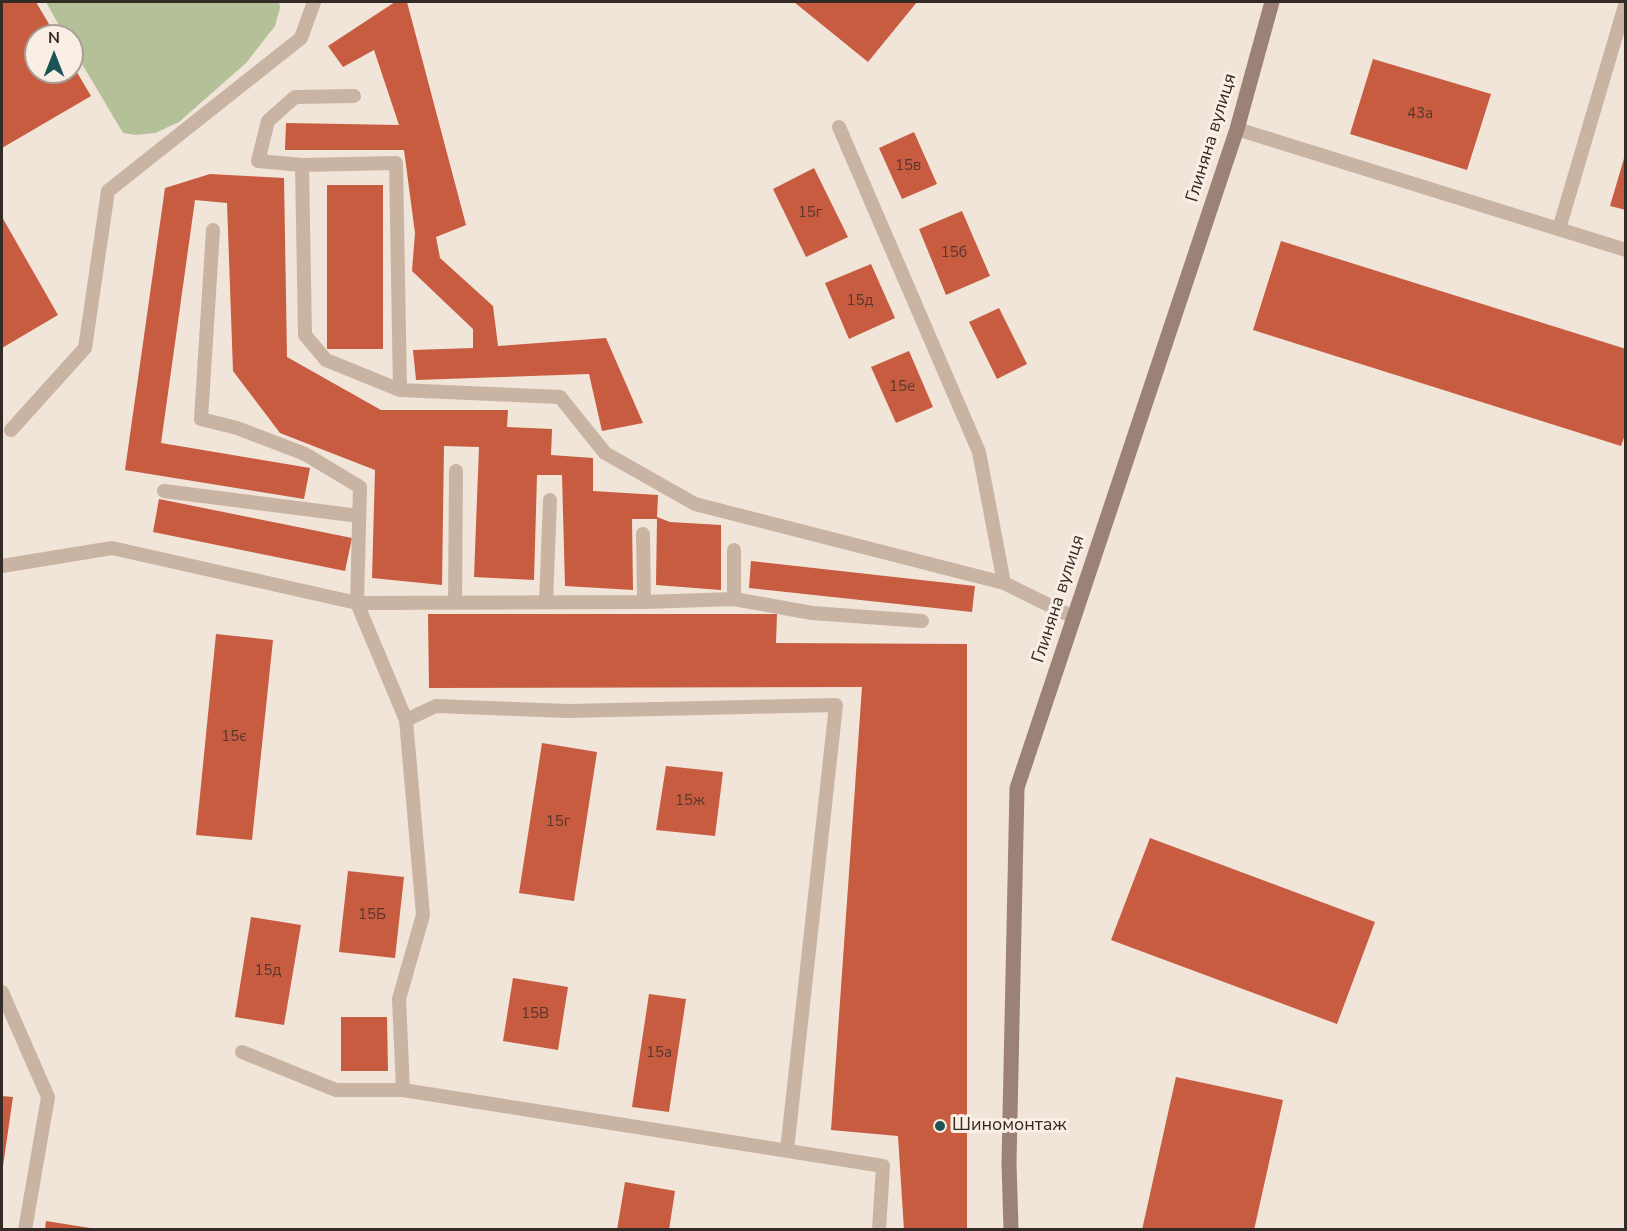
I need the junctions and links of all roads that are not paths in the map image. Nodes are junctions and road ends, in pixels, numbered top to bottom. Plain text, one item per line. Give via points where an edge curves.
1 (314, 2) edge
2 (1272, 2) edge
3 (1626, 2) edge
4 (354, 96) dead end
5 (839, 127) dead end
6 (1237, 129) junction
7 (302, 165) junction
8 (213, 230) dead end
9 (1559, 230) junction
10 (1626, 250) edge
11 (400, 390) junction
12 (11, 430) dead end
13 (456, 471) dead end
14 (164, 491) dead end
15 (550, 500) dead end
16 (359, 516) junction
17 (643, 534) dead end
18 (734, 550) dead end
19 (2, 566) edge
20 (1004, 583) junction
21 (734, 599) junction
22 (546, 602) junction
23 (644, 602) junction
24 (357, 603) junction
25 (455, 603) junction
26 (1073, 617) junction
27 (922, 621) dead end
28 (406, 720) junction
29 (2, 992) edge
30 (242, 1052) dead end
31 (403, 1090) junction
32 (787, 1150) junction
33 (25, 1230) edge
34 (879, 1230) edge
35 (1011, 1230) edge

1 - 12 lane via 301,38 108,191 84,348
2 - 6 street, Глиняна вулиця
3 - 9 lane
4 - 7 lane via 296,97 268,121 258,161
5 - 20 lane via 979,452
6 - 9 lane
6 - 26 street, Глиняна вулиця
7 - 11 lane via 305,335 326,360
7 - 11 lane via 396,163
8 - 16 lane via 201,419 305,454 360,487
9 - 10 lane
11 - 20 lane via 560,397 605,453 694,504
13 - 25 lane
14 - 16 lane
15 - 22 lane
16 - 24 lane
17 - 23 lane
18 - 21 lane
19 - 24 lane via 112,548
20 - 26 lane
21 - 23 lane
21 - 27 lane via 812,613
22 - 23 lane
22 - 25 lane
24 - 25 lane
24 - 28 lane
26 - 35 street, Глиняна вулиця via 1017,788
28 - 31 lane via 423,915 399,999
28 - 32 lane via 436,706 568,711 836,705
29 - 33 lane via 48,1097
30 - 31 lane via 336,1090
31 - 32 lane
32 - 34 lane via 884,1166

